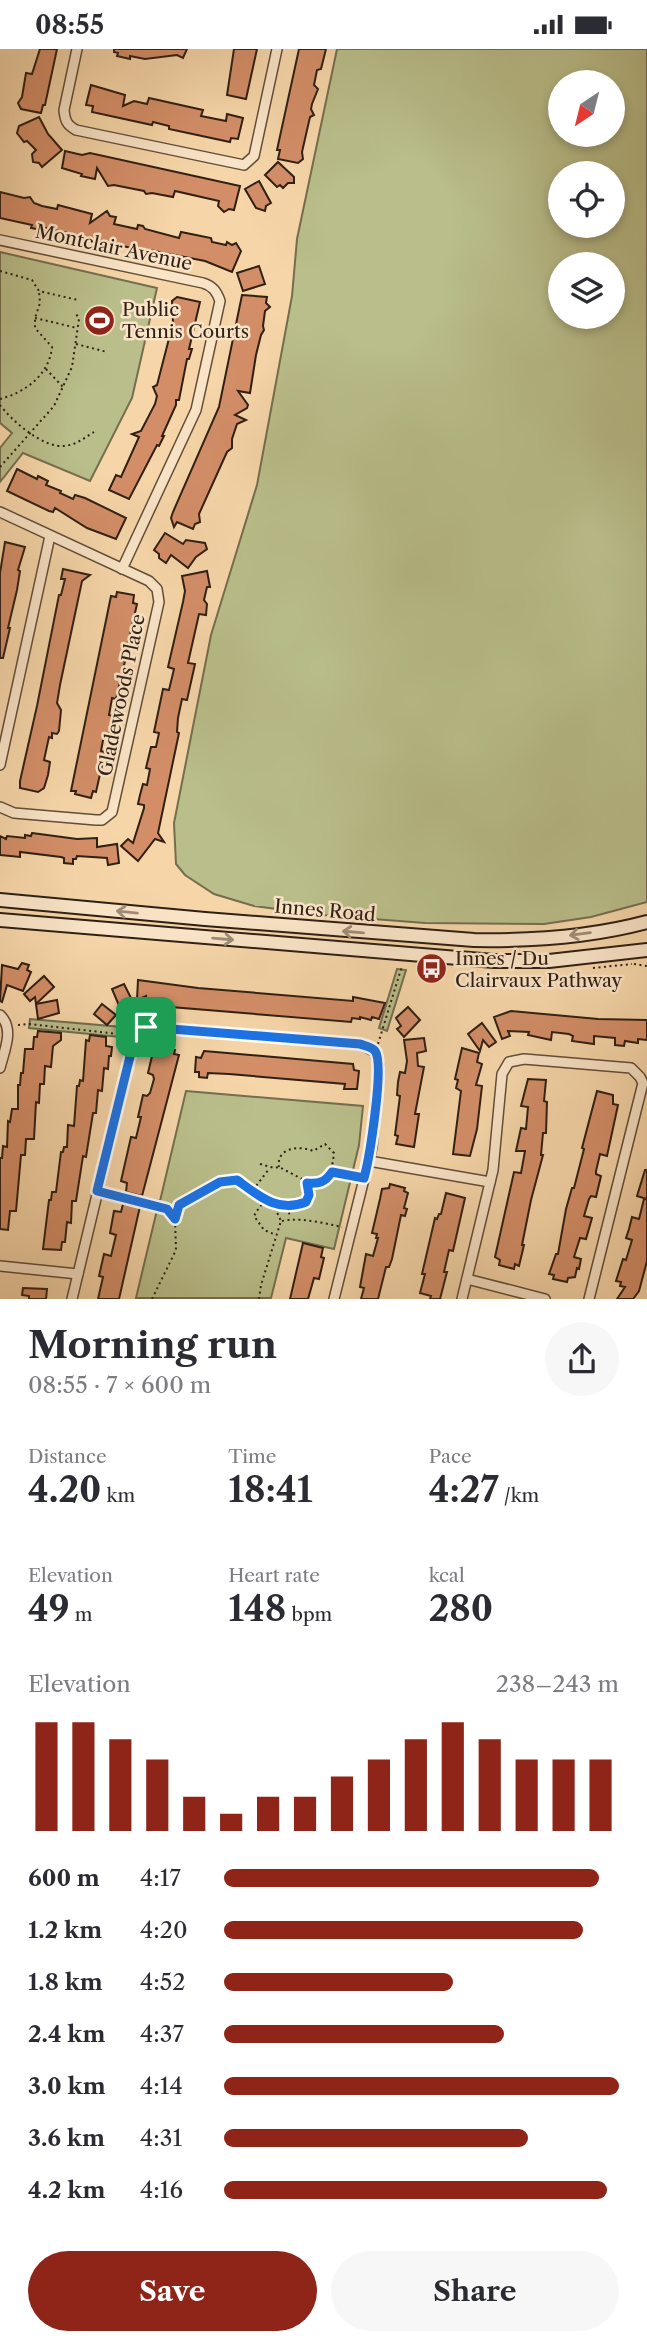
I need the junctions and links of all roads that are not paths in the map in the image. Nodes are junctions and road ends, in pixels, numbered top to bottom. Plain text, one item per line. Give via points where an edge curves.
1 (78, 49) edge
2 (277, 49) edge
3 (0, 240) edge
4 (0, 512) edge
5 (50, 536) junction
6 (122, 569) junction
7 (0, 765) edge
8 (0, 807) edge
9 (0, 899) edge
10 (0, 920) edge
11 (647, 922) edge
12 (647, 950) edge
13 (4, 1019) edge
14 (0, 1068) edge
15 (369, 1161) junction
16 (490, 1181) junction
17 (0, 1266) edge
18 (78, 1274) junction
19 (467, 1279) junction
20 (72, 1299) edge
21 (334, 1299) edge
22 (462, 1299) edge
23 (545, 1299) edge
24 (589, 1299) edge

1 - 2 street via 64,110 70,127 244,165 254,156
3 - 6 street, Montclair Avenue via 203,283 213,287 220,301 197,409
4 - 5 street, Gladewoods Place
5 - 6 street, Gladewoods Place
5 - 7 street
6 - 8 street, Gladewoods Place via 154,584 159,602 112,812 96,820 14,813
11 -> 9 main road, Innes Road via 577,935 474,940
10 -> 12 main road, Innes Road via 494,961 549,961
13 - 14 street via 9,1032
15 - 16 street
15 - 18 street via 379,1066 375,1052 360,1044 146,1027 135,1036
15 - 21 street
16 - 19 street
16 - 24 street via 502,1074 509,1062 524,1059 631,1068 640,1077 642,1092
17 - 18 street
18 - 20 street
19 - 22 street
19 - 23 street

